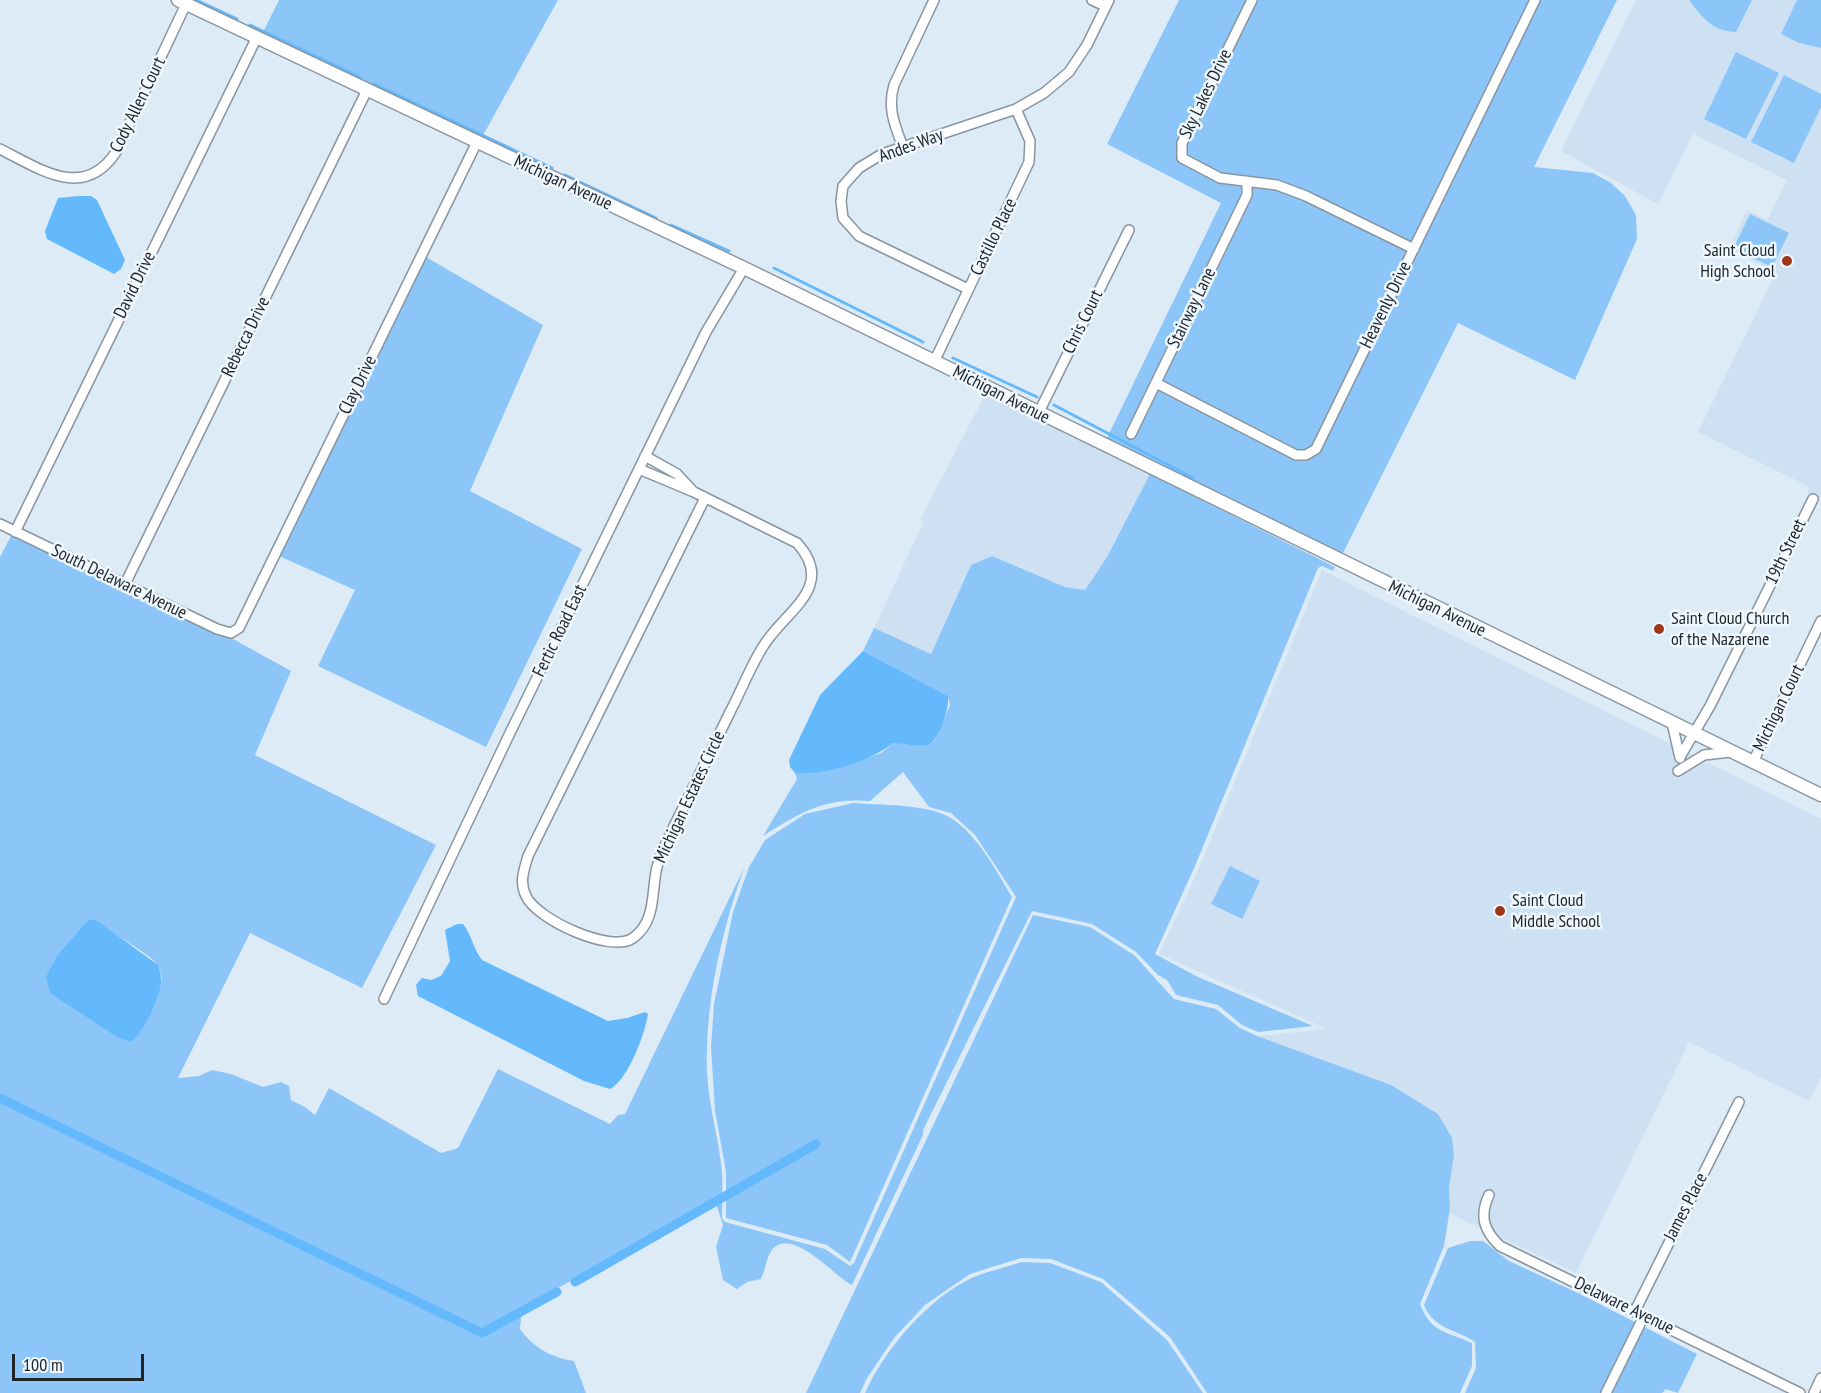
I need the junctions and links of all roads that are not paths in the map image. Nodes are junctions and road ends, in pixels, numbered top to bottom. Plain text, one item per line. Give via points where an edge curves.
1 (934, 0) edge
2 (1092, 0) edge
3 (1252, 0) edge
4 (1535, 0) edge
5 (182, 2) edge
6 (1107, 3) edge
7 (256, 39) junction
8 (367, 90) junction
9 (1016, 109) junction
10 (477, 142) junction
11 (903, 147) junction
12 (0, 149) edge
13 (1247, 181) junction
14 (1129, 230) dead end
15 (1414, 249) junction
16 (744, 268) junction
17 (968, 289) junction
18 (934, 362) junction
19 (1156, 383) junction
20 (1038, 414) junction
21 (1131, 434) dead end
22 (645, 456) junction
23 (639, 469) junction
24 (694, 492) junction
25 (705, 498) junction
26 (1813, 499) dead end
27 (0, 524) edge
28 (15, 532) junction
29 (125, 584) junction
30 (1821, 621) edge
31 (240, 628) joint
32 (1671, 723) junction
33 (1695, 734) junction
34 (1731, 752) junction
35 (1680, 757) junction
36 (1753, 762) junction
37 (1821, 795) edge
38 (384, 999) dead end
39 (1739, 1102) dead end
40 (1489, 1195) dead end
41 (1639, 1313) junction
42 (1821, 1378) edge
43 (1606, 1393) edge
44 (1800, 1393) edge
45 (1814, 1393) edge

1 - 11 street via 890,100
2 - 6 street
3 - 13 street, Sky Lakes Drive via 1180,153 1182,158 1220,178
4 - 15 street, Heavenly Drive
5 - 7 street, Michigan Avenue
5 - 12 street, Cody Allen Court via 116,152 100,170 79,178 58,177
6 - 9 street, Andes Way via 1069,72
7 - 8 street, Michigan Avenue
7 - 28 street, David Drive
8 - 10 street, Michigan Avenue
8 - 29 street, Rebecca Drive
9 - 11 street, Andes Way
9 - 17 street, Castillo Place via 1030,141 1029,162
10 - 16 street, Michigan Avenue
10 - 31 street, Clay Drive
11 - 17 street, Andes Way via 882,154 852,174 842,193 843,218 859,236
13 - 15 street, Sky Lakes Drive via 1277,185 1306,196
13 - 19 street, Stairway Lane via 1247,195
14 - 20 street, Chris Court
15 - 19 street, Heavenly Drive via 1316,449 1306,455 1296,454
16 - 18 street, Michigan Avenue
16 - 22 street, Fertic Road East via 706,332
17 - 18 street, Castillo Place
18 - 20 street, Michigan Avenue
19 - 21 street, Stairway Lane
20 - 32 street, Michigan Avenue
22 - 23 street, Fertic Road East
22 - 24 street, Michigan Estates Circle via 677,474
23 - 24 street, Michigan Estates Circle
23 - 38 street, Fertic Road East
24 - 25 street, Michigan Estates Circle
25 - 25 street, Michigan Estates Circle via 797,543 807,555 811,581 807,595 762,647 666,843 645,926 632,939 616,944 598,941 532,906 522,878 528,856
26 - 33 street, 19th Street
27 - 28 street, South Delaware Avenue
28 - 29 street, South Delaware Avenue
29 - 31 street, South Delaware Avenue via 217,629 231,633
30 - 36 street, Michigan Court
32 - 33 street, Michigan Avenue
32 - 35 street
33 - 34 street, Michigan Avenue
33 - 35 street, 19th Street
34 - 35 street via 1703,755 1678,771
34 - 36 street, Michigan Avenue
36 - 37 street, Michigan Avenue
39 - 41 street, James Place
40 - 41 street, Delaware Avenue via 1483,1211 1485,1229 1500,1246
41 - 43 street, James Place
41 - 44 street, Delaware Avenue
42 - 45 street

